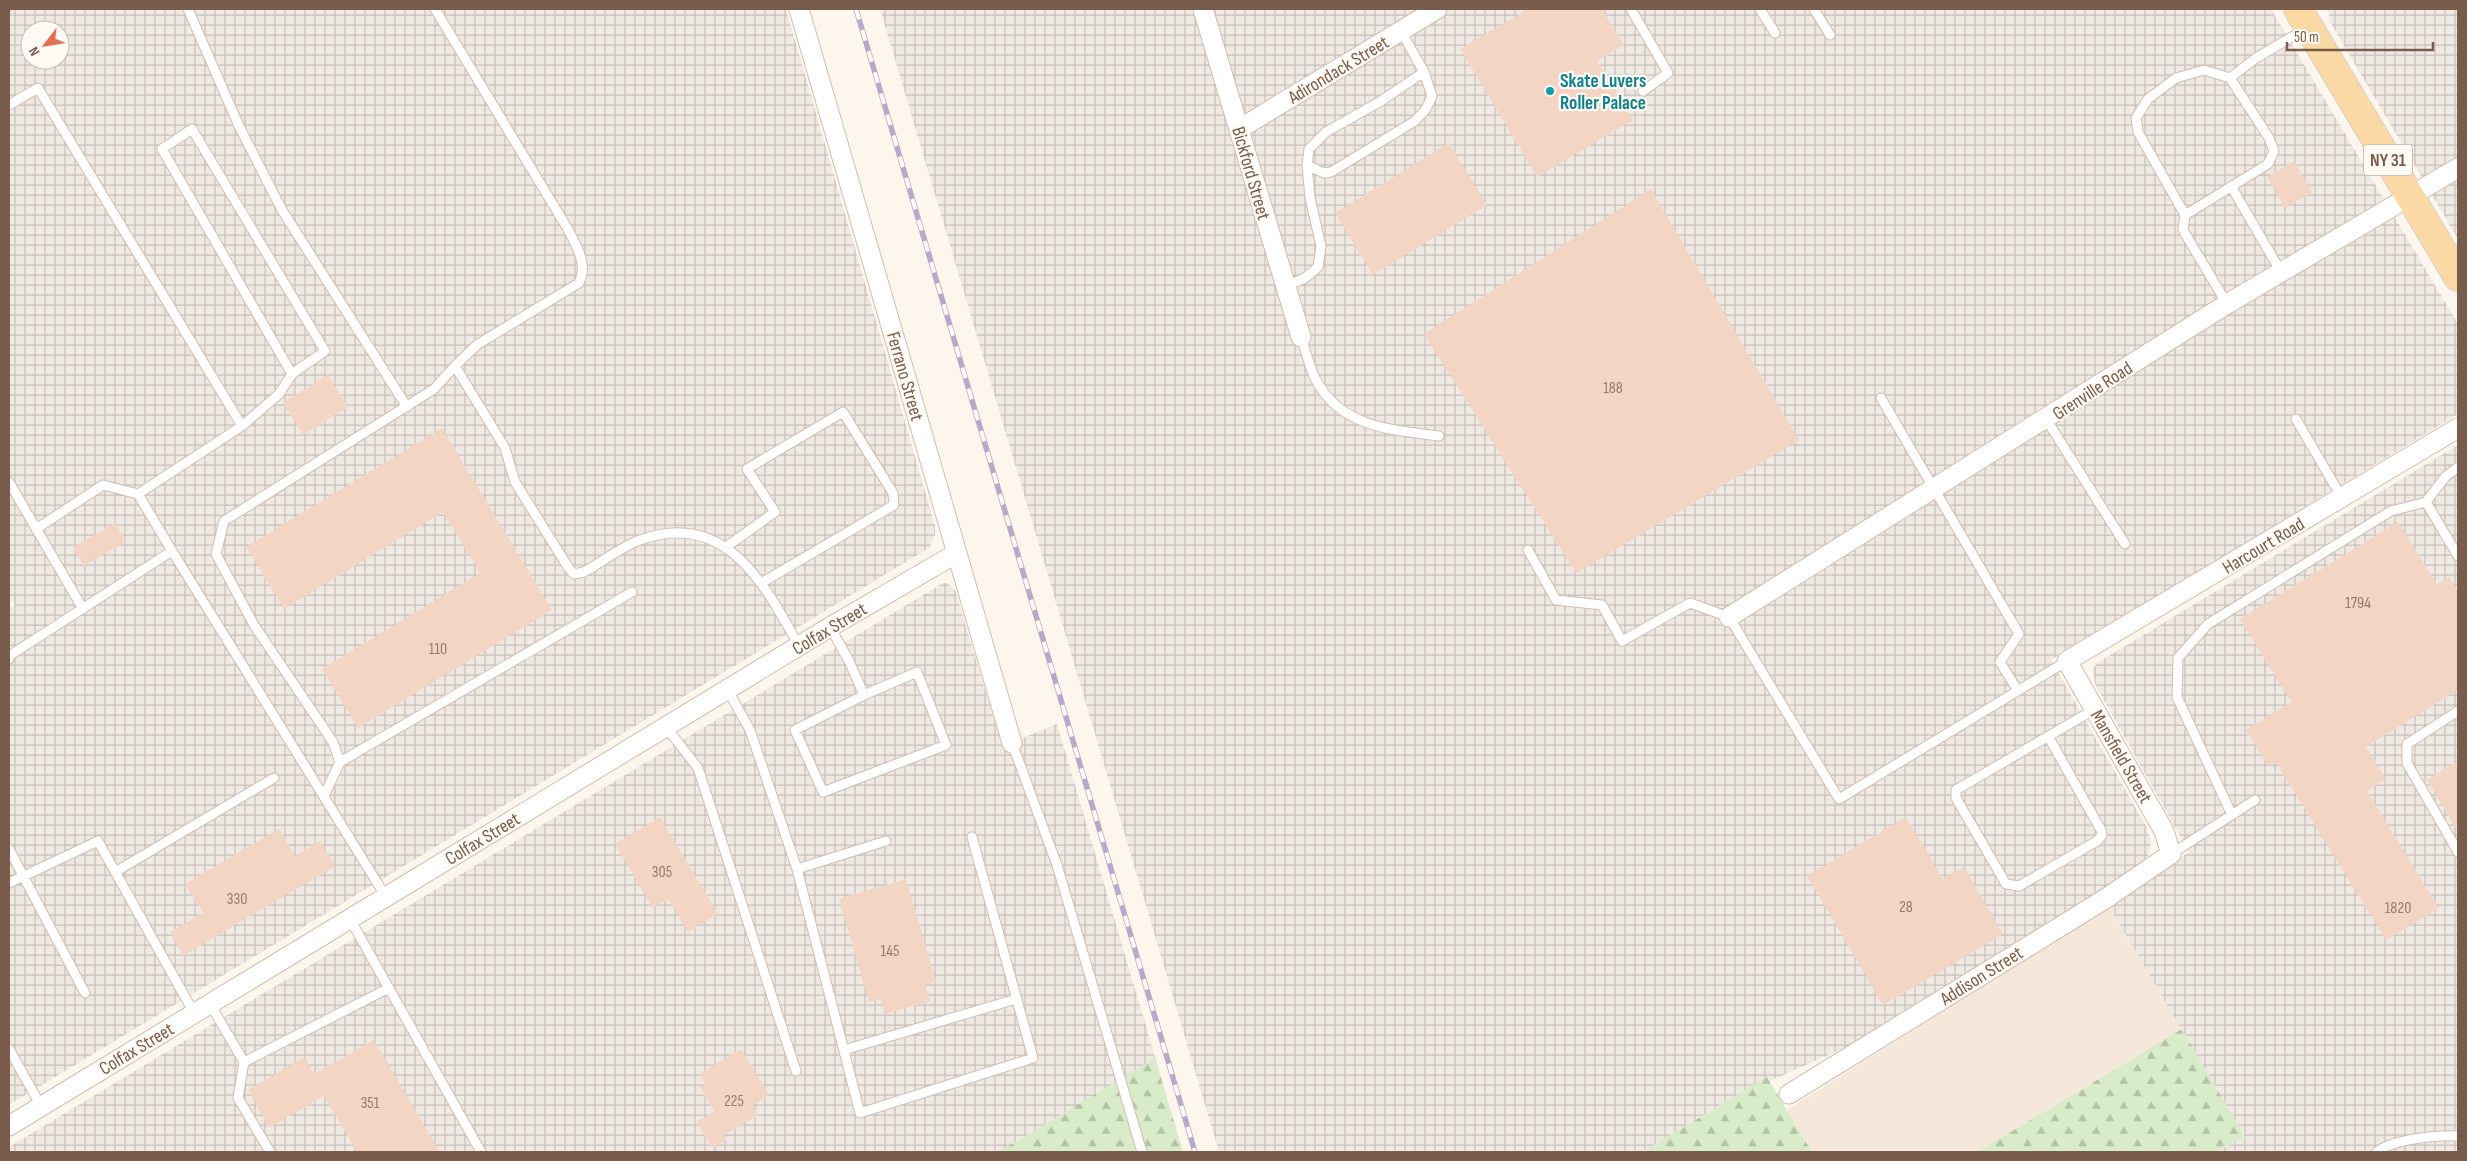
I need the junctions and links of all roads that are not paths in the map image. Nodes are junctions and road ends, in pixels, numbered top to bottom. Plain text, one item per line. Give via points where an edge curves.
1 (188, 9) edge
2 (435, 9) edge
3 (800, 9) edge
4 (1203, 9) edge
5 (1437, 9) edge
6 (1631, 9) edge
7 (1760, 9) edge
8 (1814, 9) edge
9 (2304, 18) edge
10 (1401, 31) junction
11 (1775, 33) dead end
12 (1830, 36) dead end
13 (1424, 72) junction
14 (2230, 78) junction
15 (1643, 91) dead end
16 (9, 105) edge
17 (1239, 129) junction
18 (1307, 165) junction
19 (2458, 168) edge
20 (2231, 186) junction
21 (2410, 196) junction
22 (2185, 215) junction
23 (2282, 272) junction
24 (2458, 277) edge
25 (1286, 286) junction
26 (2227, 304) junction
27 (1300, 337) joint
28 (455, 366) junction
29 (292, 374) junction
30 (1881, 398) dead end
31 (407, 406) junction
32 (2046, 419) junction
33 (2296, 420) dead end
34 (242, 426) junction
35 (2458, 428) edge
36 (1439, 436) dead end
37 (2458, 467) edge
38 (9, 482) edge
39 (1933, 490) junction
40 (138, 494) junction
41 (2342, 498) junction
42 (2426, 502) junction
43 (36, 529) junction
44 (2125, 544) dead end
45 (726, 547) junction
46 (1528, 550) dead end
47 (172, 551) junction
48 (957, 553) junction
49 (2458, 556) edge
50 (761, 583) junction
51 (632, 592) dead end
52 (83, 609) junction
53 (1729, 617) junction
54 (830, 627) junction
55 (799, 646) junction
56 (9, 659) edge
57 (2067, 661) junction
58 (727, 690) junction
59 (2018, 691) junction
60 (864, 695) junction
61 (2095, 709) junction
62 (2458, 711) edge
63 (666, 727) junction
64 (2048, 736) junction
65 (1012, 743) joint
66 (340, 762) junction
67 (274, 778) dead end
68 (324, 796) junction
69 (2255, 800) dead end
70 (2232, 815) junction
71 (972, 837) dead end
72 (886, 842) dead end
73 (9, 849) edge
74 (2458, 852) edge
75 (2171, 854) junction
76 (797, 869) junction
77 (115, 872) junction
78 (24, 876) junction
79 (9, 883) edge
80 (386, 897) junction
81 (350, 918) junction
82 (389, 988) junction
83 (85, 993) dead end
84 (1016, 999) junction
85 (202, 1008) junction
86 (9, 1049) edge
87 (844, 1050) junction
88 (244, 1062) junction
89 (796, 1071) dead end
90 (1789, 1094) dead end
91 (41, 1106) junction
92 (9, 1126) edge
93 (2458, 1136) edge
94 (270, 1152) edge
95 (481, 1152) edge
96 (1142, 1152) edge
97 (2377, 1152) edge

1 - 31 lane via 239,126 282,210
2 - 28 lane via 566,226 580,252 584,273 579,283 478,344
3 - 48 street, Ferrano Street
4 - 17 street, Bickford Street
5 - 10 street, Adirondack Street
6 - 15 lane via 1668,73
7 - 11 lane
8 - 12 lane
9 - 14 lane
9 - 21 main road, NY 31
10 - 13 lane
10 - 17 street, Adirondack Street
13 - 18 lane via 1326,132 1309,149
13 - 18 lane via 1432,96 1426,109 1414,121 1331,172 1324,173
14 - 20 lane via 2274,151 2268,164
14 - 22 lane via 2204,70 2176,78 2148,99 2136,118 2138,132
16 - 34 lane via 38,88
17 - 25 street, Bickford Street
18 - 25 lane via 1320,246 1318,267 1305,278
19 - 21 street, Grenville Road
20 - 22 lane
20 - 23 lane
21 - 23 street, Grenville Road
21 - 24 main road, NY 31
22 - 26 lane via 2183,230
23 - 26 street, Grenville Road
25 - 27 street, Bickford Street
26 - 32 street, Grenville Road
27 - 36 lane via 1316,381 1339,409 1375,428
28 - 31 lane via 434,389
28 - 45 lane via 505,448 515,482 574,574 584,572 640,540 655,536 681,532 708,537
29 - 29 lane via 162,149 192,129 325,351
29 - 34 lane via 279,394
30 - 39 lane
31 - 66 lane via 224,521 216,554 254,625 333,742
32 - 39 street, Grenville Road
32 - 44 lane
33 - 41 lane
34 - 40 lane
35 - 41 street, Harcourt Road
37 - 42 lane via 2446,476
38 - 43 lane
39 - 53 street, Grenville Road
39 - 59 lane via 2019,634 2000,662
40 - 43 lane via 103,486
40 - 47 lane
41 - 57 street, Harcourt Road
42 - 49 lane
42 - 70 lane via 2391,512 2208,624 2178,658 2177,697
43 - 52 lane
45 - 50 lane
45 - 50 lane via 775,512 747,469 843,412 893,493 894,505
46 - 53 lane via 1556,600 1602,605 1622,641 1690,603
47 - 52 lane
47 - 68 lane
48 - 54 street, Colfax Street
48 - 65 street, Ferrano Street
50 - 55 lane via 772,596
51 - 66 lane
52 - 56 lane
53 - 59 lane via 1839,799
54 - 55 street, Colfax Street
54 - 60 lane
55 - 58 street, Colfax Street
57 - 59 lane
57 - 61 street, Mansfield Street
58 - 63 street, Colfax Street
58 - 76 lane via 750,730
60 - 60 lane via 796,730 823,792 946,745 917,672
61 - 64 lane
61 - 75 street, Mansfield Street via 2164,830
62 - 74 lane via 2407,744 2407,763
63 - 80 street, Colfax Street
63 - 89 lane via 698,768
64 - 64 lane via 1956,790 1956,798 2006,884 2011,886 2019,886 2102,835
65 - 96 lane via 1057,865
66 - 68 lane
67 - 77 lane
68 - 80 lane
69 - 70 lane
70 - 75 lane
71 - 84 lane
72 - 76 lane
73 - 78 lane
75 - 90 street, Addison Street
76 - 87 lane
77 - 78 lane via 98,841
77 - 85 lane
78 - 79 lane
78 - 83 lane
80 - 81 street, Colfax Street
81 - 82 lane
81 - 85 street, Colfax Street
82 - 88 lane
82 - 95 lane
84 - 87 lane
84 - 87 lane via 1033,1058 860,1113
85 - 88 lane
85 - 91 street, Colfax Street
86 - 91 lane
88 - 94 lane via 238,1098
91 - 92 street, Colfax Street
93 - 97 lane via 2384,1146

